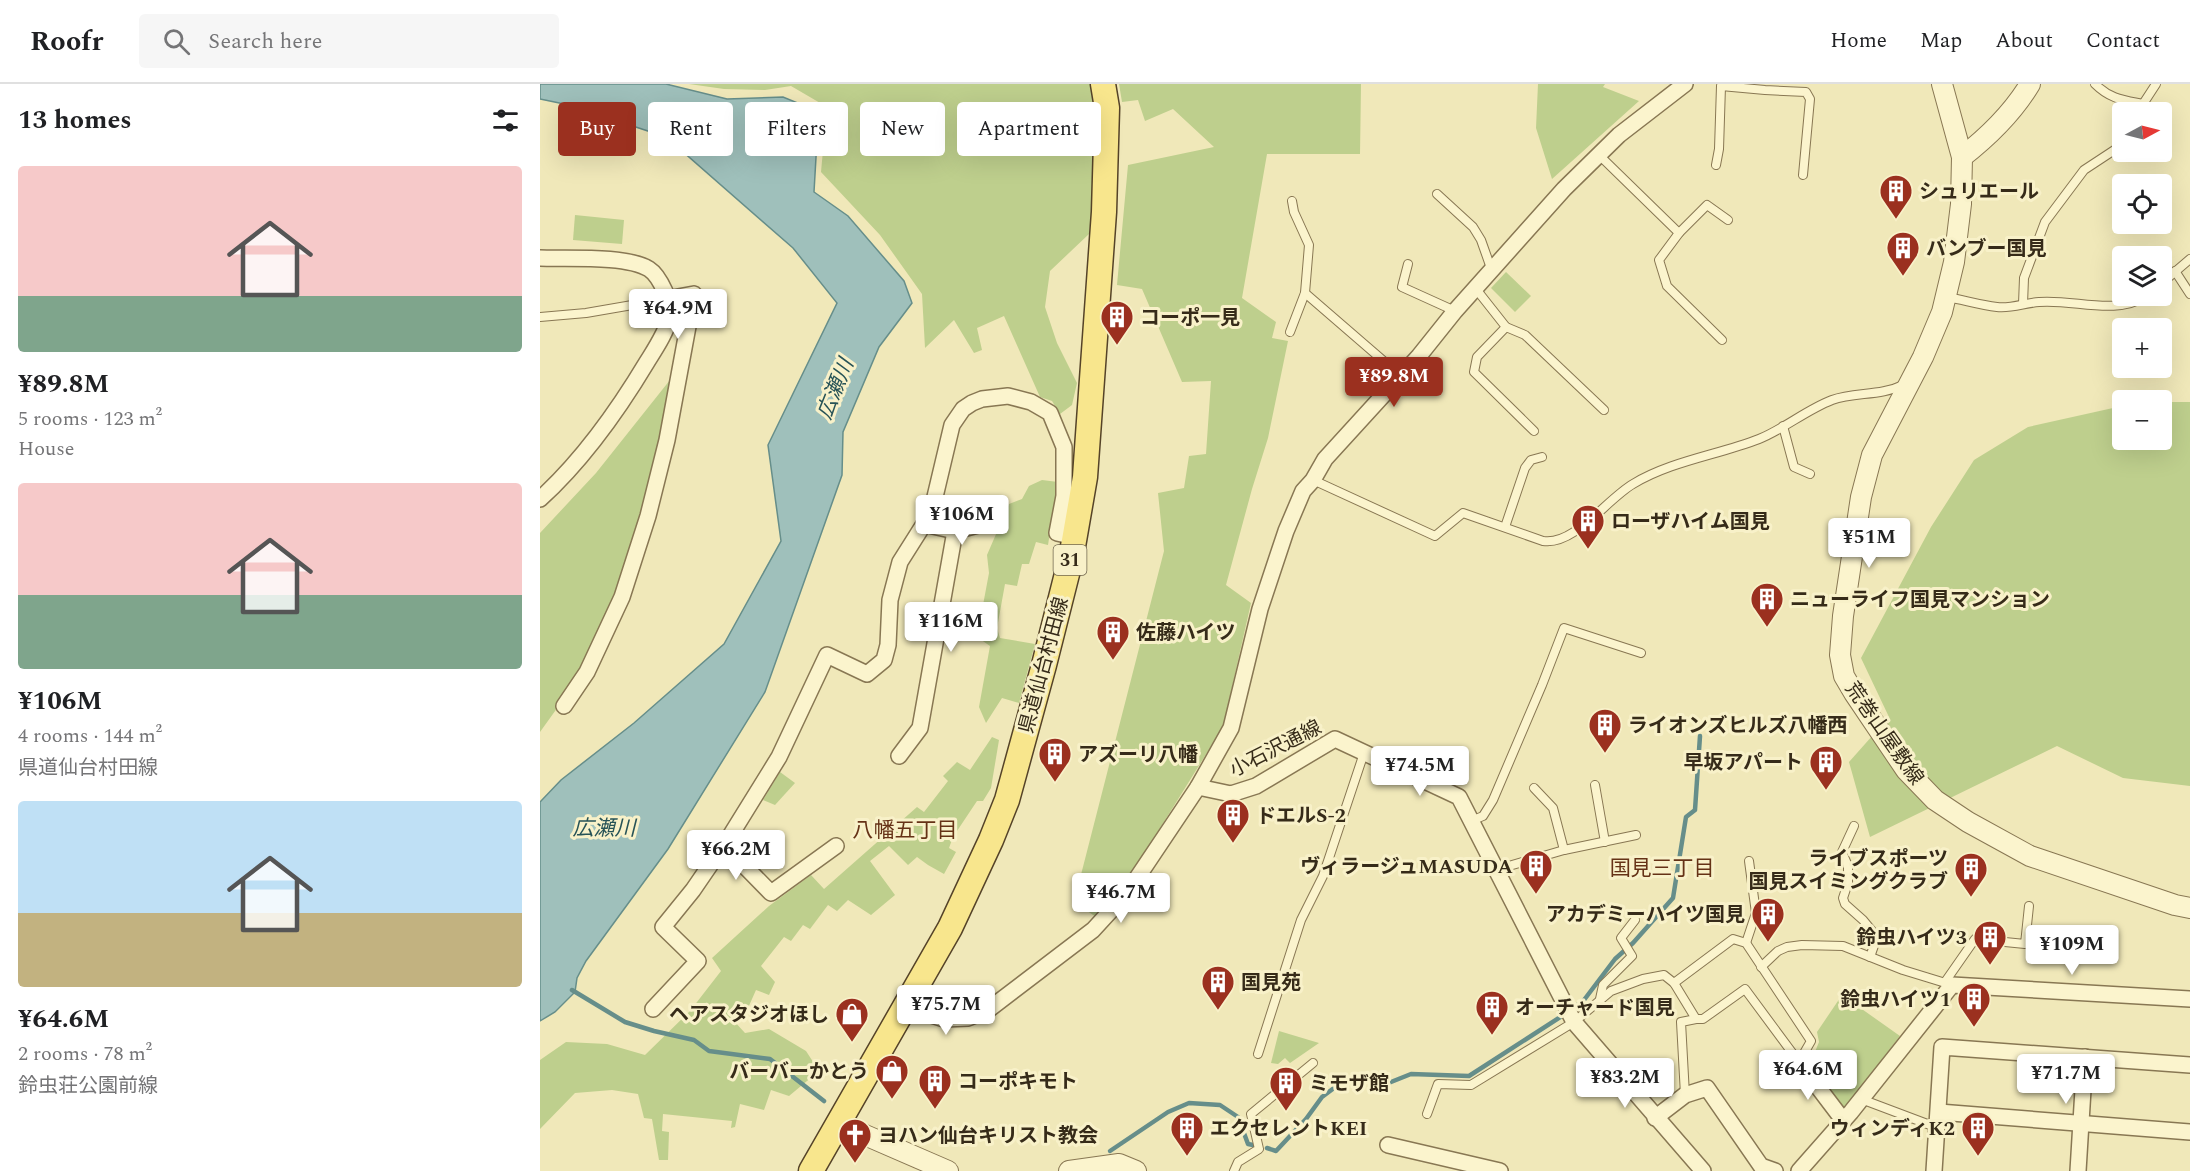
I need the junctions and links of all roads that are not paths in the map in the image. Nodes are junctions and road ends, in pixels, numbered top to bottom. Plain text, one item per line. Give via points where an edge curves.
1 (1103, 84) edge
2 (1685, 84) edge
3 (1942, 84) edge
4 (2030, 84) edge
5 (2095, 84) edge
6 (2156, 84) edge
7 (1719, 85) edge
8 (2126, 102) edge
9 (2146, 102) edge
10 (2112, 152) edge
11 (1599, 155) junction
12 (1962, 157) junction
13 (1716, 165) dead end
14 (1803, 175) dead end
15 (1437, 194) dead end
16 (1292, 201) dead end
17 (1728, 220) dead end
18 (1679, 234) junction
19 (540, 258) edge
20 (2190, 259) edge
21 (1407, 264) dead end
22 (1492, 271) junction
23 (2175, 271) junction
24 (2172, 274) edge
25 (1476, 289) junction
26 (1305, 293) junction
27 (2190, 294) edge
28 (1946, 296) junction
29 (667, 299) junction
30 (2024, 304) junction
31 (2118, 306) edge
32 (1455, 311) junction
33 (540, 317) edge
34 (1506, 327) junction
35 (1290, 332) dead end
36 (1722, 340) dead end
37 (1401, 376) junction
38 (1910, 382) junction
39 (1604, 410) dead end
40 (1783, 426) junction
41 (1534, 431) dead end
42 (1542, 457) dead end
43 (1810, 474) dead end
44 (1313, 480) junction
45 (540, 499) edge
46 (997, 520) dead end
47 (924, 524) junction
48 (1505, 527) junction
49 (955, 531) junction
50 (1075, 537) junction
51 (1641, 653) dead end
52 (564, 706) dead end
53 (1364, 753) junction
54 (899, 756) dead end
55 (1595, 785) dead end
56 (1198, 787) junction
57 (1534, 788) dead end
58 (1470, 821) junction
59 (1854, 826) dead end
60 (1636, 835) dead end
61 (1605, 842) junction
62 (724, 845) junction
63 (836, 846) dead end
64 (1564, 850) junction
65 (1749, 861) dead end
66 (1495, 870) junction
67 (2029, 906) dead end
68 (2190, 908) edge
69 (1635, 920) dead end
70 (1746, 943) junction
71 (1870, 957) junction
72 (1761, 967) junction
73 (1674, 983) junction
74 (1948, 984) junction
75 (2190, 999) edge
76 (1599, 1000) junction
77 (906, 1006) junction
78 (653, 1009) dead end
79 (1696, 1019) junction
80 (1574, 1022) junction
81 (1258, 1054) dead end
82 (2085, 1056) junction
83 (1799, 1062) junction
84 (1313, 1063) dead end
85 (2190, 1065) edge
86 (1685, 1095) junction
87 (1861, 1099) junction
88 (1427, 1114) dead end
89 (1655, 1118) junction
90 (1843, 1120) junction
91 (1938, 1120) junction
92 (840, 1121) junction
93 (2081, 1123) junction
94 (2190, 1132) edge
95 (1388, 1145) dead end
96 (811, 1171) edge
97 (948, 1171) edge
98 (1069, 1171) edge
99 (1136, 1171) edge
100 (1234, 1171) edge
101 (1500, 1171) edge
102 (1703, 1171) edge
103 (1775, 1171) edge
104 (1799, 1171) edge
105 (1934, 1171) edge
106 (2078, 1171) edge

1 - 50 main road, 県道仙台村田線 / 31 via 1107,108 1104,212 1085,477
2 - 11 street
3 - 12 street, 荒巻山屋敷線
4 - 12 street via 2018,104
5 - 8 lane via 2106,94
6 - 9 lane
7 - 13 lane
7 - 14 lane via 1806,92 1810,99
10 - 30 lane via 2084,170 2045,222 2024,278
11 - 18 lane
11 - 22 street
12 - 28 street, 荒巻山屋敷線 via 1961,204
15 - 22 lane via 1473,227
16 - 26 lane via 1309,245
17 - 18 lane via 1707,205
18 - 36 lane via 1659,260 1667,286
19 - 29 street via 628,261 650,269
20 - 23 lane
21 - 32 lane via 1402,287
22 - 25 street
23 - 24 lane
23 - 27 lane
25 - 32 street
25 - 34 lane
26 - 35 lane
26 - 37 lane
28 - 30 lane via 1999,308
28 - 38 street, 荒巻山屋敷線
29 - 33 lane
29 - 45 street via 671,316 634,384 596,438
29 - 52 street via 694,294 667,440 648,516 622,597 587,672
30 - 31 lane via 2068,301
32 - 37 street
34 - 39 lane via 1525,335
34 - 41 lane via 1477,357 1474,372
37 - 44 street via 1325,459
38 - 40 lane via 1893,390 1832,400
38 - 68 street, 荒巻山屋敷線 via 1872,456 1861,497 1843,616 1840,655 1844,676 1906,770 1935,800 2030,856
40 - 43 lane via 1794,467
40 - 48 lane via 1760,439 1632,484 1573,532 1553,543
42 - 48 lane via 1531,460 1525,468
44 - 48 lane via 1435,536 1463,513
44 - 56 street via 1303,491 1286,531 1231,728
46 - 49 street
47 - 49 street
47 - 50 street via 934,501 956,416 972,403 1008,396 1031,402 1050,413 1064,447 1064,496 1057,533
47 - 62 street via 900,562 890,600 884,660 867,674 826,656 779,757
49 - 54 street via 920,728
50 - 77 main road, 県道仙台村田線 / 31 via 1007,800 950,928
51 - 58 lane via 1564,628 1492,800 1483,816
53 - 56 street, 小石沢通線 via 1335,739 1256,786 1231,794
53 - 58 street, 小石沢通線 via 1459,797
53 - 81 lane via 1323,876 1301,920
55 - 61 lane
56 - 77 street via 1138,879 1114,908 1093,930 988,1010 968,1018 944,1019
57 - 64 lane via 1553,808
58 - 66 street, 小石沢通線
59 - 71 lane via 1842,852 1848,866 1843,898 1876,937
60 - 61 lane
61 - 64 lane
62 - 63 street via 771,893
62 - 78 street via 663,927 698,961
64 - 66 lane
65 - 70 lane via 1756,913
66 - 80 street, 小石沢通線
67 - 74 lane via 2025,944 1975,939
69 - 76 lane via 1621,938 1632,956 1603,985
70 - 72 lane
70 - 73 lane via 1733,939
71 - 72 lane via 1843,946 1802,945 1778,951
71 - 74 lane
72 - 83 lane via 1811,1041
73 - 76 lane via 1664,975 1643,979
73 - 79 lane
74 - 75 street
74 - 87 street
76 - 80 lane
77 - 92 main road, 31
79 - 83 lane via 1745,989
79 - 86 lane via 1680,1022
80 - 88 lane via 1471,1085 1438,1084
80 - 89 street
82 - 85 street
82 - 91 street via 1942,1047
82 - 93 street
83 - 90 street
84 - 100 lane via 1251,1114 1259,1149 1238,1162
86 - 89 street
86 - 103 street via 1707,1088 1761,1166
87 - 90 street
87 - 91 lane
89 - 102 street
90 - 104 street
91 - 93 street
91 - 105 street
92 - 96 main road, 31
92 - 97 street
93 - 94 street
93 - 106 street
95 - 101 street
98 - 99 street via 1119,1164

